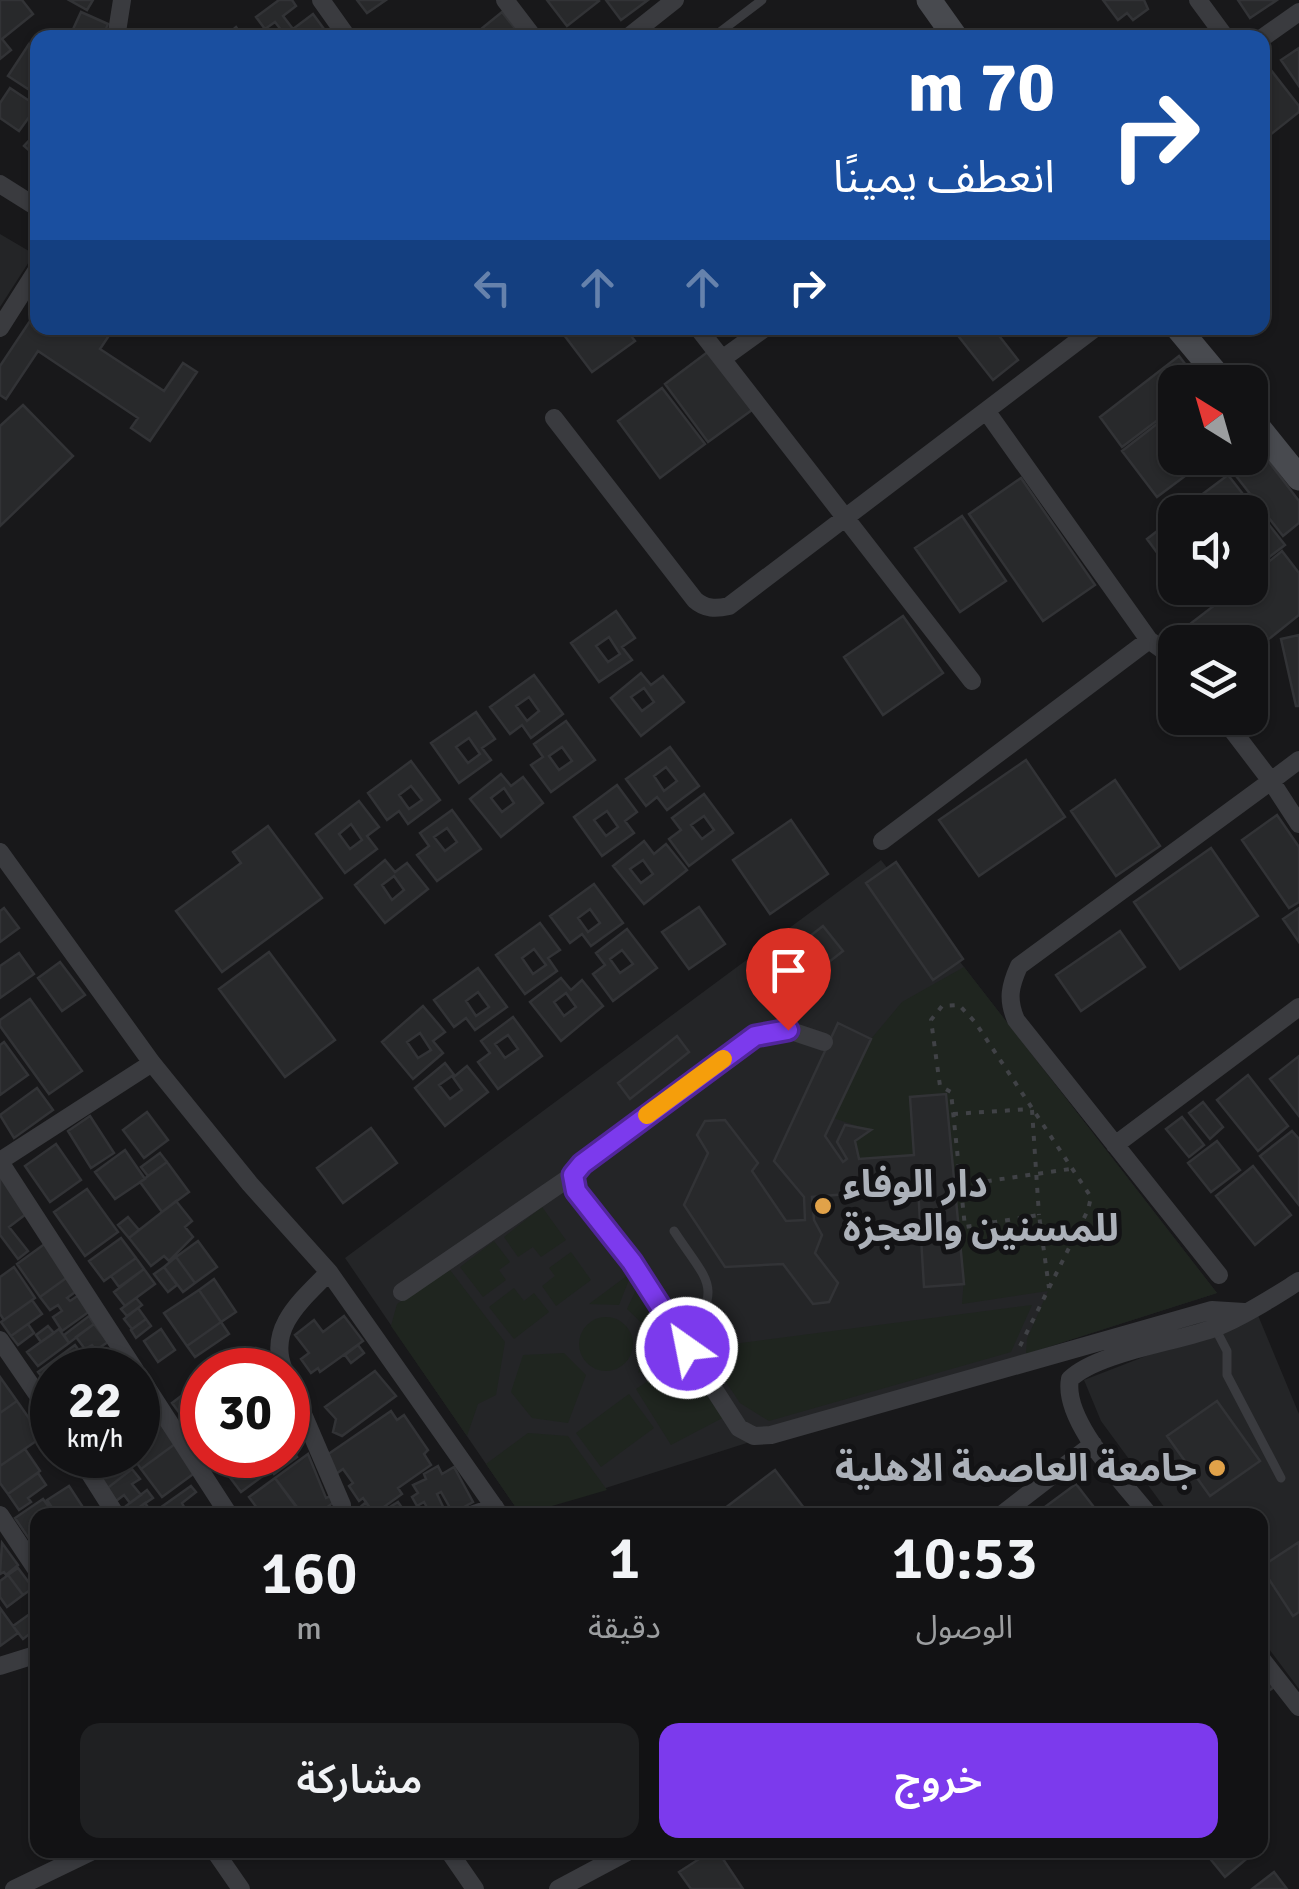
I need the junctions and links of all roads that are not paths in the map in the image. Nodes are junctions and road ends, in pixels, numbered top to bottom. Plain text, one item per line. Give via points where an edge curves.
1 (122, 0) edge
2 (320, 0) edge
3 (505, 0) edge
4 (675, 0) edge
5 (762, 0) edge
6 (929, 0) edge
7 (1198, 0) edge
8 (1299, 12) edge
9 (117, 30) edge
10 (342, 30) edge
11 (528, 30) edge
12 (637, 30) edge
13 (723, 30) edge
14 (950, 30) edge
15 (1220, 30) edge
16 (1270, 32) edge
17 (0, 184) edge
18 (30, 203) edge
19 (30, 281) edge
20 (0, 328) edge
21 (703, 335) edge
22 (755, 335) edge
23 (1086, 335) edge
24 (1184, 335) edge
25 (722, 359) junction
26 (1208, 365) edge
27 (987, 412) junction
28 (554, 418) dead end
29 (1268, 439) edge
30 (1299, 478) edge
31 (846, 518) junction
32 (1149, 640) junction
33 (1158, 646) edge
34 (972, 681) dead end
35 (1236, 735) edge
36 (1299, 760) edge
37 (1271, 780) junction
38 (1299, 824) edge
39 (882, 841) dead end
40 (0, 852) edge
41 (1299, 1007) edge
42 (824, 1042) dead end
43 (152, 1063) junction
44 (1115, 1145) junction
45 (0, 1161) edge
46 (573, 1175) junction
47 (674, 1230) dead end
48 (330, 1272) junction
49 (1219, 1275) dead end
50 (1299, 1280) edge
51 (402, 1292) dead end
52 (1244, 1312) junction
53 (1215, 1328) junction
54 (0, 1340) edge
55 (121, 1348) edge
56 (280, 1348) edge
57 (687, 1348) junction
58 (30, 1384) edge
59 (160, 1409) edge
60 (310, 1430) edge
61 (1094, 1444) junction
62 (93, 1478) edge
63 (1281, 1478) dead end
64 (342, 1505) dead end
65 (112, 1508) edge
66 (224, 1508) edge
67 (495, 1508) edge
68 (1010, 1508) edge
69 (1144, 1508) edge
70 (0, 1515) edge
71 (30, 1560) edge
72 (30, 1657) edge
73 (0, 1666) edge
74 (1268, 1667) edge
75 (1299, 1707) edge
76 (79, 1858) edge
77 (220, 1858) edge
78 (454, 1858) edge
79 (616, 1858) edge
80 (14, 1889) edge
81 (241, 1889) edge
82 (475, 1889) edge
83 (558, 1889) edge

1 - 9 street
2 - 10 street
3 - 11 street
4 - 12 street
5 - 13 lane
6 - 14 street
7 - 15 street
8 - 16 street
17 - 18 street
19 - 20 street
21 - 25 street
22 - 25 street
23 - 27 street
24 - 26 street
25 - 31 street
27 - 31 street
27 - 32 street
28 - 31 street via 706,607 729,606
29 - 30 street
31 - 34 street
32 - 33 street
32 - 39 street
35 - 37 street
36 - 37 street
37 - 38 street
37 - 44 street via 1020,966 1010,986 1016,1020
40 - 43 street
41 - 44 street
42 - 46 street via 788,1030 755,1036
43 - 45 street
43 - 48 street
44 - 49 street
45 - 55 street
46 - 51 street
46 - 57 street via 576,1191
47 - 57 lane via 710,1295
48 - 56 street via 289,1312
48 - 67 street
50 - 52 street
52 - 53 street
52 - 57 street via 1212,1310 771,1435 739,1428
53 - 61 street via 1080,1370 1070,1379 1069,1402
53 - 63 lane via 1226,1351 1227,1376
54 - 58 street
59 - 66 street
60 - 64 street
61 - 68 street
61 - 69 street
62 - 65 street
70 - 71 street
72 - 73 street
74 - 75 street
76 - 80 street
77 - 81 street
78 - 82 street
79 - 83 street

